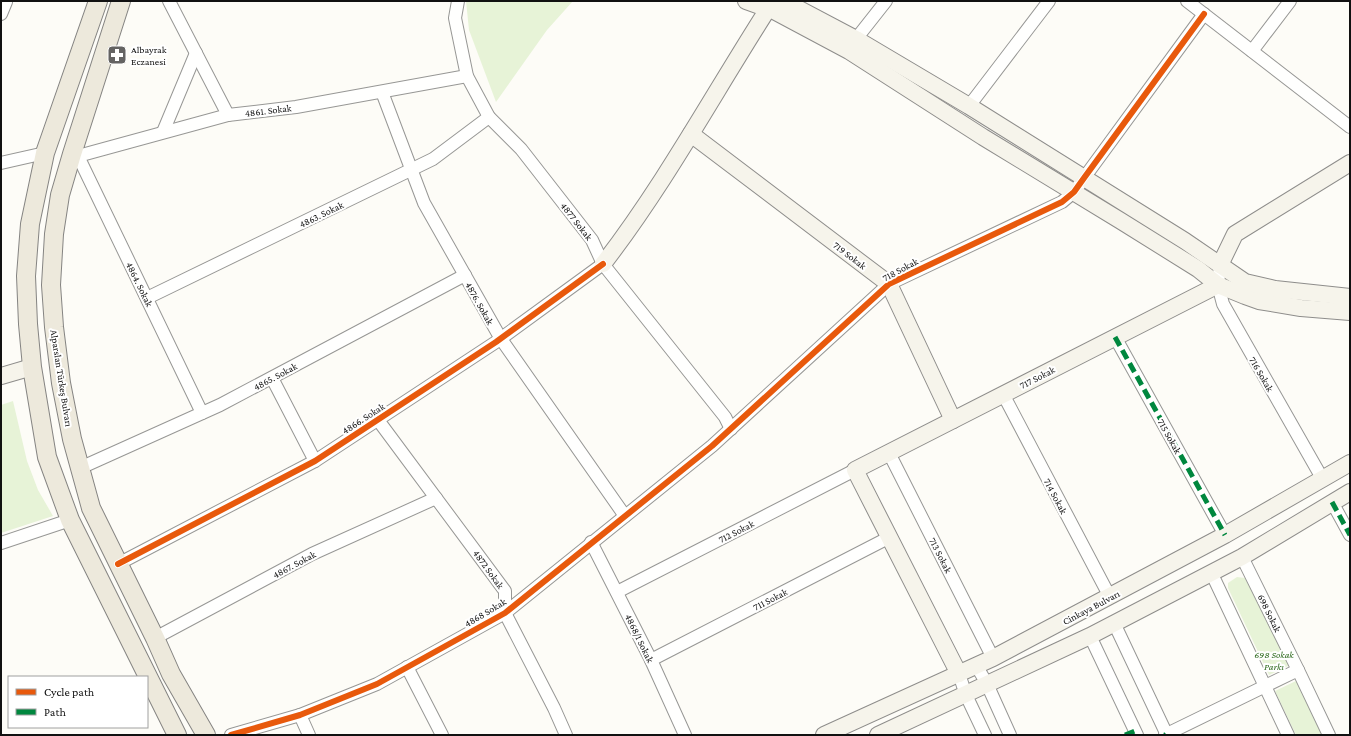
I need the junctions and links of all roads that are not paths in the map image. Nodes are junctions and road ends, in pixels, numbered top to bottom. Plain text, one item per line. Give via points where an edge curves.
1 (98, 1) edge
2 (121, 1) edge
3 (169, 1) edge
4 (458, 1) edge
5 (746, 1) edge
6 (784, 1) edge
7 (886, 1) edge
8 (1049, 1) edge
9 (1187, 1) edge
10 (1290, 1) edge
11 (6, 2) edge
12 (770, 5) edge
13 (1, 14) edge
14 (1204, 14) junction
15 (856, 39) junction
16 (1252, 51) junction
17 (196, 54) junction
18 (467, 76) junction
19 (382, 92) junction
20 (969, 106) junction
21 (228, 115) junction
22 (489, 117) junction
23 (1350, 127) edge
24 (163, 132) junction
25 (691, 134) junction
26 (45, 153) junction
27 (75, 155) junction
28 (1, 163) edge
29 (1350, 163) edge
30 (412, 170) junction
31 (1084, 178) junction
32 (1074, 192) junction
33 (603, 264) junction
34 (1220, 264) junction
35 (464, 275) junction
36 (889, 284) junction
37 (1218, 285) junction
38 (1350, 297) edge
39 (147, 298) junction
40 (1350, 312) edge
41 (1115, 337) junction
42 (501, 339) junction
43 (32, 367) junction
44 (1, 376) edge
45 (272, 378) junction
46 (1003, 394) junction
47 (202, 413) junction
48 (378, 420) junction
49 (953, 420) junction
50 (731, 429) junction
51 (889, 453) junction
52 (315, 460) junction
53 (1350, 463) edge
54 (80, 468) junction
55 (855, 470) junction
56 (1322, 478) junction
57 (1350, 492) edge
58 (436, 498) junction
59 (1332, 502) junction
60 (625, 516) junction
61 (70, 520) junction
62 (1225, 535) junction
63 (1350, 535) edge
64 (890, 537) junction
65 (591, 542) junction
66 (1, 543) edge
67 (1242, 557) junction
68 (118, 564) junction
69 (1211, 572) junction
70 (617, 592) junction
71 (1110, 597) junction
72 (505, 613) junction
73 (1114, 623) junction
74 (1090, 636) junction
75 (155, 638) junction
76 (993, 658) junction
77 (651, 660) junction
78 (976, 665) junction
79 (407, 667) junction
80 (1298, 670) junction
81 (959, 674) junction
82 (145, 676) edge
83 (148, 682) edge
84 (987, 684) junction
85 (1265, 685) junction
86 (966, 695) junction
87 (300, 715) junction
88 (173, 734) edge
89 (1133, 734) edge
90 (206, 735) edge
91 (231, 735) edge
92 (309, 735) edge
93 (442, 735) edge
94 (566, 735) edge
95 (684, 735) edge
96 (824, 735) edge
97 (878, 735) edge
98 (985, 735) edge
99 (1010, 735) edge
100 (1166, 735) edge
101 (1288, 735) edge
102 (1329, 735) edge

1 - 26 main road
2 - 27 main road, Alparslan Türkeş Bulvarı
3 - 17 street
4 - 18 street, 4877 Sokak via 455,18
5 - 12 main road
6 - 15 main road
7 - 15 street
8 - 20 street
9 - 14 street
10 - 16 street
11 - 13 street
12 - 25 main road
12 - 32 main road via 849,51
14 - 16 street
14 - 31 street, 718 Sokak
15 - 20 main road
16 - 23 street
17 - 21 street
17 - 24 street
18 - 19 street, 4861. Sokak
18 - 22 street, 4877 Sokak
19 - 21 street, 4861. Sokak
19 - 30 street, 4876. Sokak
20 - 31 main road
21 - 24 street, 4861. Sokak
22 - 30 street, 4863. Sokak via 433,159
22 - 33 street, 4877 Sokak via 521,150 592,240
24 - 27 street, 4861. Sokak
25 - 33 main road via 624,237
25 - 36 main road, 719 Sokak
26 - 28 street
26 - 43 main road via 30,224 26,276
27 - 39 street, 4864. Sokak
27 - 54 main road, Alparslan Türkeş Bulvarı via 60,195 54,234 51,284 61,383
29 - 34 main road via 1235,234
30 - 35 street, 4876. Sokak via 424,203
30 - 39 street, 4863. Sokak
31 - 32 street, 718 Sokak
31 - 34 main road
32 - 36 street, 718 Sokak via 1062,202
32 - 37 main road
33 - 42 street, 4866. Sokak
33 - 50 street, 4877 Sokak via 725,417
34 - 37 street, 716 Sokak
34 - 38 main road via 1245,282 1275,289
35 - 42 street, 4876. Sokak
35 - 45 street, 4865. Sokak
36 - 49 main road, 719 Sokak
36 - 50 street, 718 Sokak
37 - 40 main road via 1259,300 1301,308
37 - 41 main road, 717 Sokak
37 - 56 street, 716 Sokak via 1230,317
39 - 47 street, 4864. Sokak
41 - 46 main road, 717 Sokak
41 - 62 street, 715 Sokak
42 - 48 street, 4866. Sokak
42 - 60 street, 4876. Sokak
43 - 44 main road
43 - 61 main road via 47,457
45 - 47 street, 4865. Sokak
45 - 52 street
46 - 49 main road, 717 Sokak
46 - 71 street, 714 Sokak
47 - 54 street, 4865. Sokak
48 - 52 street, 4866. Sokak
48 - 58 street, 4872 Sokak
49 - 51 main road, 717 Sokak
50 - 60 street, 4868 Sokak
51 - 55 main road, 717 Sokak
51 - 76 street, 713 Sokak
52 - 68 street, 4866. Sokak
53 - 56 main road, Cinkaya Bulvarı
54 - 68 main road, Alparslan Türkeş Bulvarı via 92,508
55 - 64 main road
55 - 70 street, 712 Sokak
56 - 62 main road, Cinkaya Bulvarı
57 - 59 main road
58 - 72 street, 4872 Sokak via 504,591
58 - 75 street, 4867. Sokak via 312,554
59 - 63 street
59 - 67 main road
60 - 65 street, 4868 Sokak
61 - 66 street
61 - 82 main road
62 - 71 main road, Cinkaya Bulvarı
64 - 77 street, 711 Sokak
64 - 81 main road
65 - 70 street, 4868/1 Sokak
65 - 72 street, 4868 Sokak
67 - 69 main road
67 - 80 street, 698 Sokak
68 - 75 main road, Alparslan Türkeş Bulvarı
69 - 73 main road
69 - 85 street
70 - 77 street, 4868/1 Sokak
71 - 76 main road, Cinkaya Bulvarı
72 - 79 street, 4868 Sokak
72 - 94 street, 4872 Sokak
73 - 74 main road
73 - 100 street
74 - 84 main road
74 - 89 street
75 - 90 main road, Alparslan Türkeş Bulvarı via 171,674
76 - 78 main road, Cinkaya Bulvarı
77 - 95 street, 4868/1 Sokak
78 - 81 main road, Cinkaya Bulvarı
78 - 84 street
79 - 87 street, 4868 Sokak via 377,684
79 - 93 street
80 - 85 street
80 - 102 street, 698 Sokak
81 - 86 street
81 - 96 main road, Cinkaya Bulvarı
83 - 88 main road
84 - 86 main road
84 - 99 street
85 - 100 street
85 - 101 street
86 - 97 main road
86 - 98 street
87 - 91 street, 4868 Sokak
87 - 92 street

